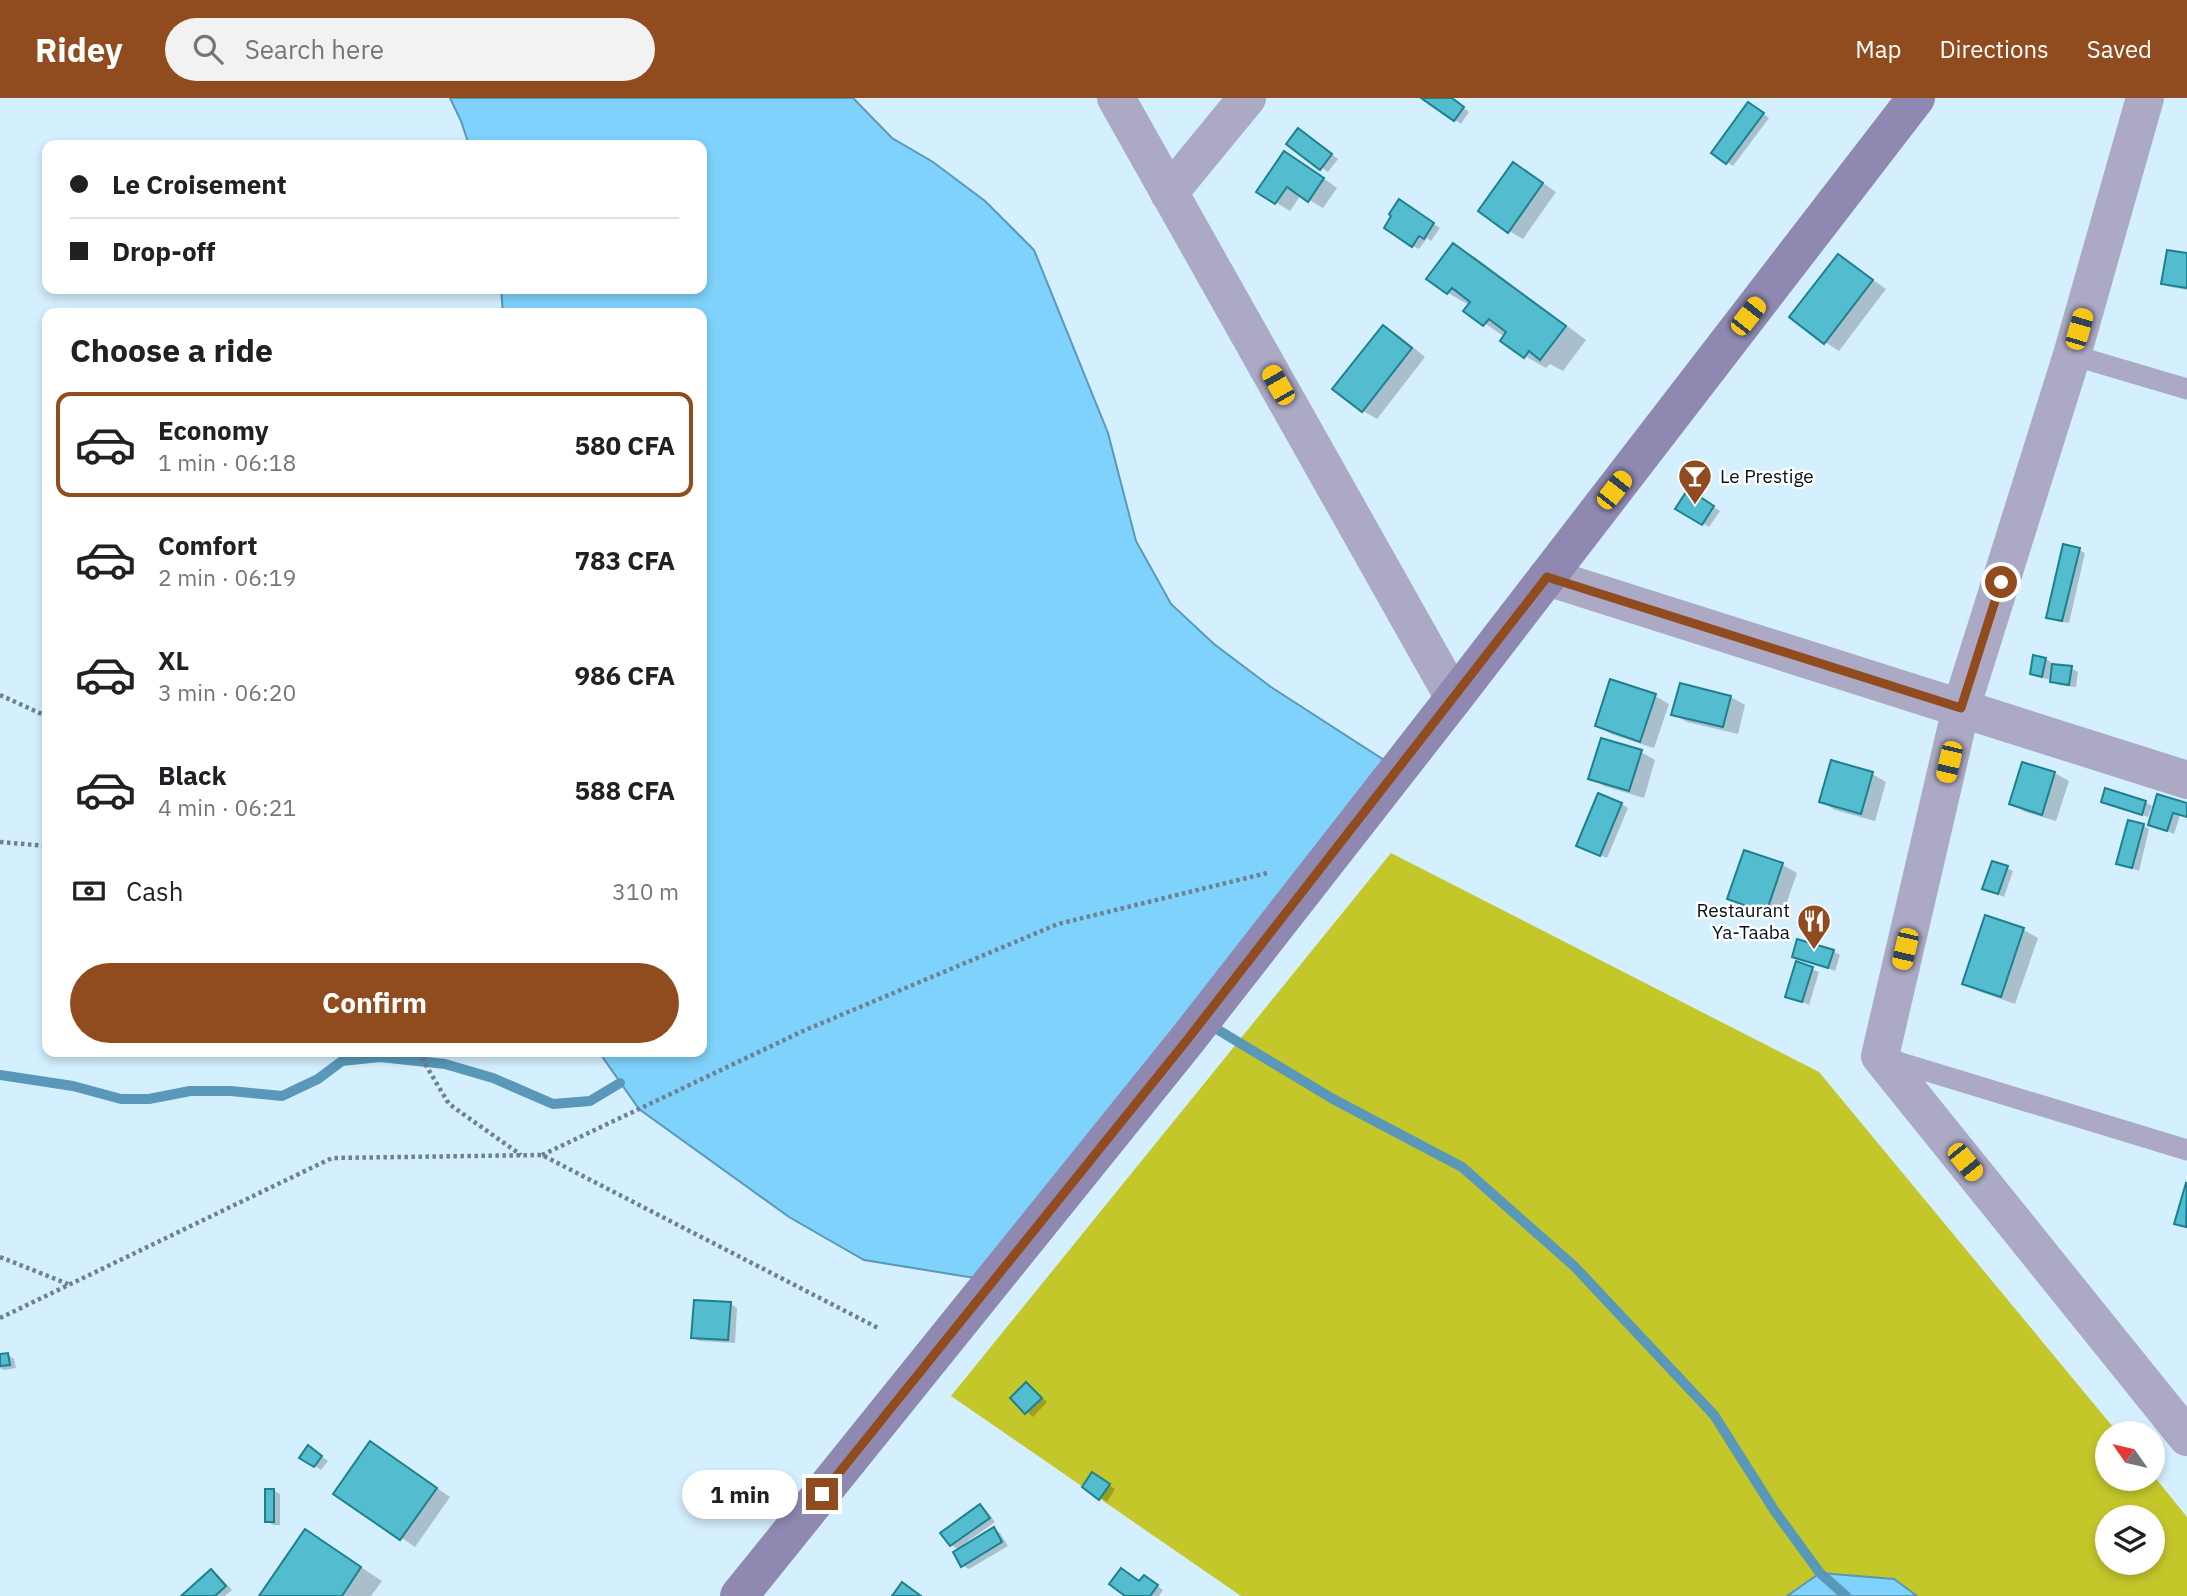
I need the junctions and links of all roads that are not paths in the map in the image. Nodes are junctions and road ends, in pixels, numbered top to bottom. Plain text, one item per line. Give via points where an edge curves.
1 (1115, 98) edge
2 (1247, 98) edge
3 (1916, 98) edge
4 (2145, 98) edge
5 (1169, 192) junction
6 (2072, 355) junction
7 (2187, 388) edge
8 (1547, 577) junction
9 (1454, 698) junction
10 (1961, 708) junction
11 (2187, 780) edge
12 (1880, 1056) junction
13 (2187, 1150) edge
14 (2187, 1437) edge
15 (739, 1596) edge

1 - 5 street
2 - 5 street
3 - 8 street
4 - 6 street
5 - 9 street
6 - 7 lane
6 - 10 street
8 - 9 street
8 - 10 street
9 - 15 street via 1187,1040
10 - 11 street
10 - 12 street
12 - 13 lane
12 - 14 street

